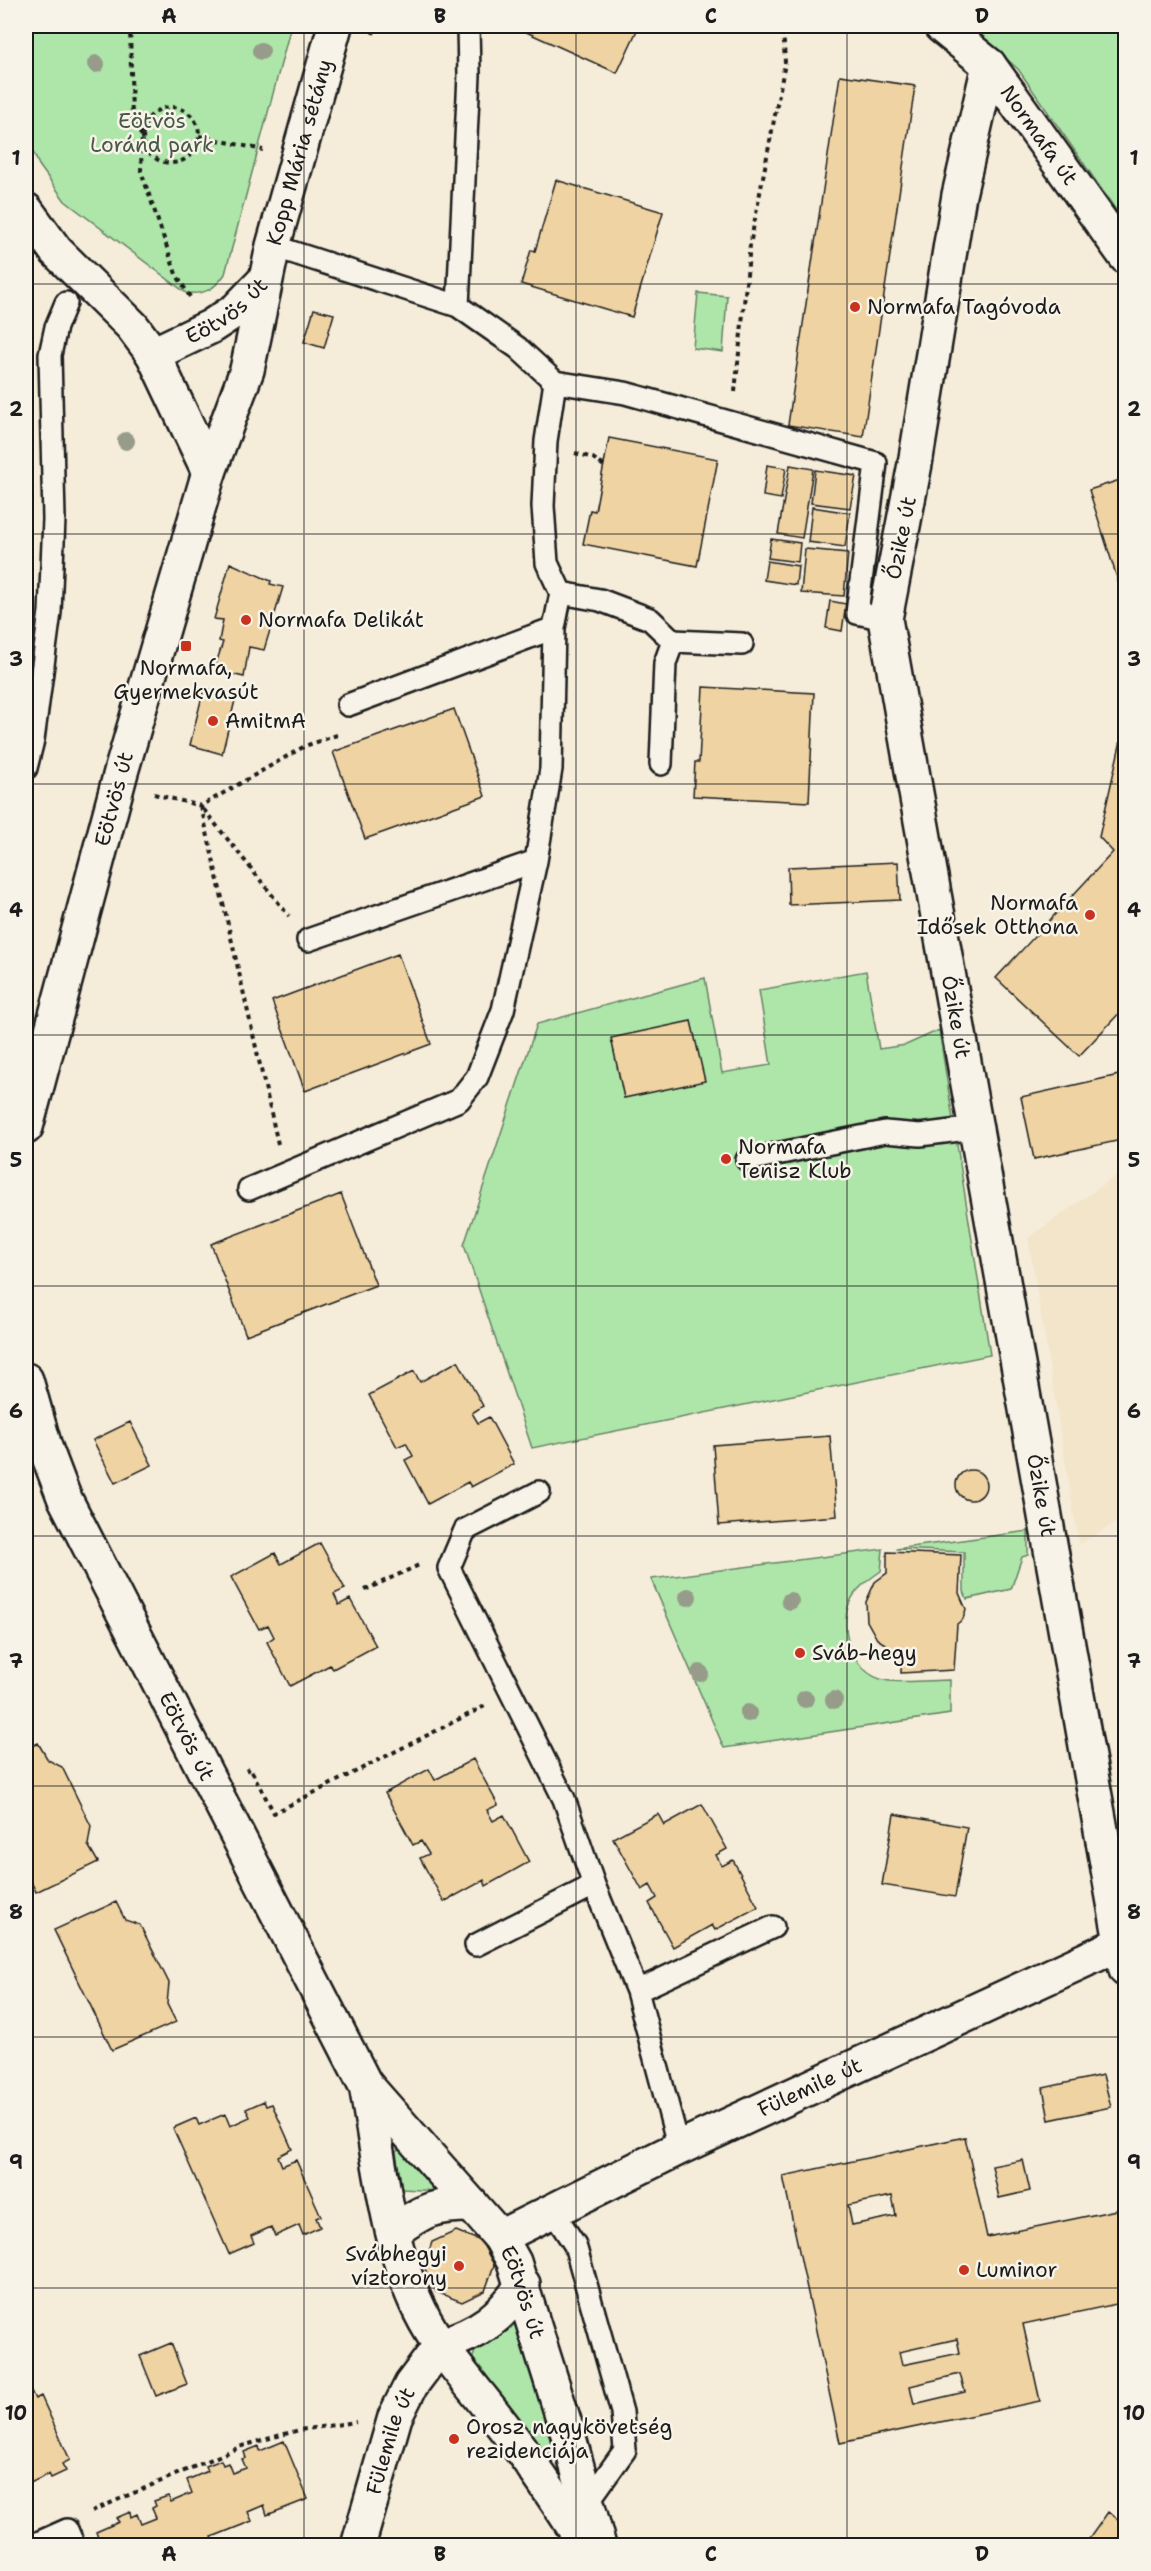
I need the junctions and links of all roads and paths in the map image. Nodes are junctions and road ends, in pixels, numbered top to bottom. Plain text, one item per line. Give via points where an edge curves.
1 (130, 26) edge
2 (335, 26) edge
3 (468, 26) edge
4 (783, 26) edge
5 (941, 26) edge
6 (989, 65) junction
7 (142, 136) junction
8 (199, 136) junction
9 (297, 159) junction
10 (26, 210) edge
11 (273, 246) junction
12 (1125, 257) edge
13 (265, 280) junction
14 (66, 303) dead end
15 (458, 306) junction
16 (210, 327) junction
17 (153, 354) junction
18 (555, 382) junction
19 (734, 396) dead end
20 (208, 472) junction
21 (561, 593) junction
22 (885, 619) junction
23 (554, 628) junction
24 (673, 641) junction
25 (742, 644) dead end
26 (348, 705) dead end
27 (348, 732) dead end
28 (661, 764) dead end
29 (26, 768) edge
30 (150, 793) dead end
31 (201, 806) junction
32 (536, 861) junction
33 (308, 940) joint
34 (26, 1127) edge
35 (975, 1128) junction
36 (747, 1160) dead end
37 (285, 1174) junction
38 (249, 1189) dead end
39 (26, 1380) edge
40 (539, 1492) dead end
41 (449, 1568) junction
42 (365, 1590) dead end
43 (512, 1692) junction
44 (213, 1788) junction
45 (594, 1885) junction
46 (773, 1927) dead end
47 (476, 1945) dead end
48 (1124, 1951) edge
49 (637, 1991) junction
50 (365, 2084) junction
51 (679, 2148) junction
52 (472, 2205) junction
53 (552, 2210) junction
54 (393, 2232) junction
55 (500, 2237) junction
56 (523, 2283) junction
57 (441, 2345) junction
58 (395, 2417) junction
59 (587, 2503) junction
60 (71, 2538) edge
61 (31, 2546) edge
62 (358, 2546) edge
63 (586, 2546) edge
64 (599, 2546) edge

1 - 7 path via 132,120
2 - 9 street, Kopp Mária sétány
3 - 15 lane
4 - 19 path via 785,63 750,245
5 - 6 street, Normafa út
6 - 12 street, Normafa út
6 - 22 street, Őzike út via 959,195
7 - 8 path via 149,154 166,164 176,164 192,154
7 - 8 path via 147,119 170,107 194,118
7 - 16 path via 141,171 176,274
8 - 9 path
9 - 11 street, Kopp Mária sétány
10 - 17 street via 56,252 132,326
11 - 13 street, Kopp Mária sétány
11 - 15 lane
13 - 16 street, Eötvös út via 236,310
13 - 20 street, Eötvös út via 247,370
14 - 29 lane via 50,355 54,519 50,612
15 - 18 lane via 518,348
16 - 17 street, Eötvös út
17 - 20 street, Eötvös út
18 - 21 lane via 546,441 543,506 547,563
18 - 22 lane via 625,393 876,463 856,613
20 - 34 street, Eötvös út via 121,772
21 - 23 lane
21 - 24 lane via 600,600 650,620
22 - 35 street, Őzike út
23 - 26 lane
23 - 32 lane via 551,769
24 - 25 lane
24 - 28 lane via 664,663
27 - 31 path via 305,746
30 - 31 path
31 - 33 path
31 - 37 path
32 - 33 lane
32 - 37 lane via 502,1010 477,1077 459,1100
35 - 36 lane via 920,1135 885,1132
35 - 48 street, Őzike út
37 - 38 lane
39 - 44 street, Eötvös út via 64,1497
40 - 41 lane via 465,1530
41 - 42 path via 420,1564
41 - 43 lane
43 - 44 path via 274,1813 250,1768
43 - 45 lane via 564,1799
44 - 50 street, Eötvös út
45 - 47 lane
45 - 49 lane
46 - 49 lane
48 - 51 street, Fülemile út
49 - 51 lane
50 - 52 street, Eötvös út
50 - 54 street, Eötvös út
51 - 53 street, Fülemile út
52 - 54 street via 429,2209
52 - 55 street, Eötvös út
53 - 55 street, Fülemile út
53 - 59 lane via 574,2245 622,2412 625,2450
54 - 57 street, Eötvös út via 420,2312
55 - 56 street, Eötvös út
56 - 57 street via 486,2326
56 - 59 street, Eötvös út
57 - 58 street, Fülemile út via 411,2385
57 - 63 street, Eötvös út via 533,2465
58 - 60 path via 299,2430 242,2446 71,2519
58 - 62 street, Fülemile út
59 - 64 street, Eötvös út
60 - 61 lane

